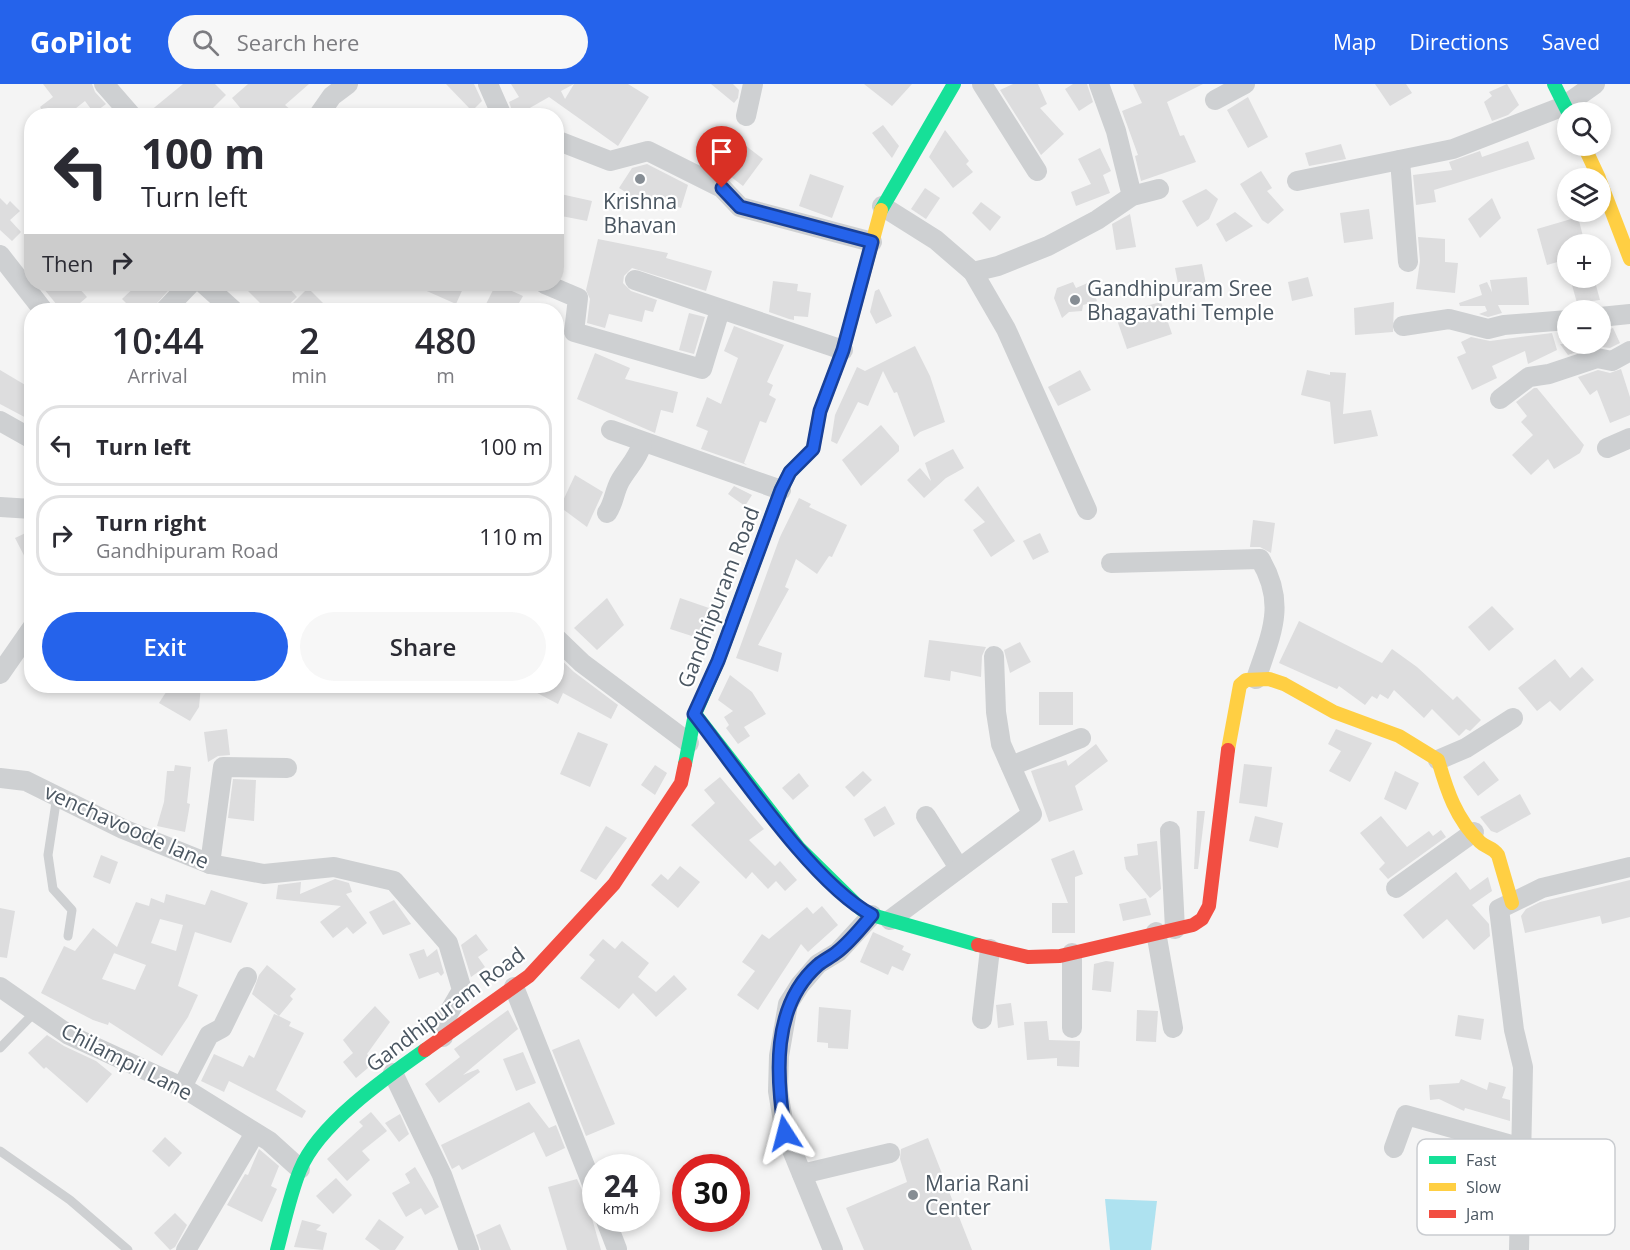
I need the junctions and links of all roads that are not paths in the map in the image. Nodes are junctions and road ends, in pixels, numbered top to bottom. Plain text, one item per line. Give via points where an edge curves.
1 (104, 84) edge
2 (348, 84) edge
3 (488, 84) edge
4 (753, 84) edge
5 (954, 84) edge
6 (982, 84) edge
7 (1100, 84) edge
8 (1245, 84) edge
9 (1554, 84) edge
10 (1595, 84) edge
11 (328, 90) edge
12 (1215, 100) dead end
13 (1563, 102) edge
14 (1574, 102) edge
15 (125, 108) edge
16 (321, 108) edge
17 (498, 108) edge
18 (1557, 112) edge
19 (746, 116) dead end
20 (564, 143) edge
21 (1400, 160) junction
22 (1037, 171) dead end
23 (1297, 181) dead end
24 (1159, 189) dead end
25 (1132, 196) junction
26 (882, 206) junction
27 (1611, 209) edge
28 (872, 242) junction
29 (0, 255) edge
30 (1630, 259) edge
31 (1408, 261) dead end
32 (973, 272) junction
33 (635, 280) dead end
34 (24, 286) edge
35 (28, 291) edge
36 (191, 291) edge
37 (209, 291) edge
38 (562, 291) edge
39 (38, 303) edge
40 (174, 303) edge
41 (224, 303) edge
42 (720, 310) junction
43 (1630, 314) edge
44 (1611, 316) edge
45 (1557, 321) edge
46 (1403, 326) dead end
47 (843, 350) junction
48 (1630, 351) edge
49 (1500, 399) dead end
50 (0, 421) edge
51 (611, 430) dead end
52 (24, 434) edge
53 (1630, 438) edge
54 (642, 444) junction
55 (1607, 448) dead end
56 (781, 490) junction
57 (0, 507) edge
58 (24, 508) edge
59 (1087, 510) dead end
60 (607, 513) dead end
61 (1111, 563) dead end
62 (24, 640) edge
63 (564, 646) edge
64 (994, 656) dead end
65 (0, 674) edge
66 (1256, 679) junction
67 (694, 714) junction
68 (1514, 718) dead end
69 (1081, 738) dead end
70 (689, 743) junction
71 (1438, 760) junction
72 (1011, 766) junction
73 (287, 768) dead end
74 (0, 778) edge
75 (57, 796) junction
76 (926, 816) dead end
77 (1170, 831) dead end
78 (1474, 832) junction
79 (210, 864) junction
80 (1630, 867) edge
81 (959, 868) junction
82 (1396, 888) dead end
83 (1512, 903) junction
84 (881, 917) junction
85 (1165, 930) junction
86 (68, 936) dead end
87 (990, 949) junction
88 (1072, 953) junction
89 (247, 977) dead end
90 (0, 987) edge
91 (514, 987) junction
92 (35, 1012) junction
93 (982, 1019) dead end
94 (1072, 1028) dead end
95 (1173, 1028) dead end
96 (443, 1037) junction
97 (0, 1048) edge
98 (393, 1073) junction
99 (182, 1087) junction
100 (255, 1133) junction
101 (1491, 1139) edge
102 (1519, 1139) edge
103 (1394, 1148) dead end
104 (0, 1151) edge
105 (890, 1153) dead end
106 (582, 1159) edge
107 (300, 1169) junction
108 (802, 1174) junction
109 (610, 1232) edge
110 (617, 1249) edge
111 (128, 1250) edge
112 (186, 1250) edge
113 (277, 1250) edge
114 (469, 1250) edge
115 (833, 1250) edge

1 - 15 street
2 - 11 street
3 - 17 street
4 - 19 street
5 - 26 street, Gandhipuram Road
6 - 22 street
7 - 25 street
8 - 12 street
9 - 13 street
10 - 14 street
11 - 16 street
18 - 21 street via 1453,149
20 - 28 street via 610,161 648,151 722,188 740,207
21 - 23 street
21 - 31 street
24 - 25 street
25 - 32 street via 1048,246
26 - 28 street, Gandhipuram Road
26 - 32 street via 936,240
27 - 30 street
28 - 47 street, Gandhipuram Road
29 - 34 street
32 - 59 street via 1006,329
33 - 42 street
35 - 39 street
36 - 40 street
37 - 41 street
38 - 42 street via 578,298 574,332 702,369
42 - 47 street
43 - 44 street
45 - 46 street via 1488,329 1449,319
47 - 56 street, Gandhipuram Road via 820,411 813,449 790,472
48 - 49 street via 1612,361 1597,358 1529,377
50 - 52 street
51 - 54 street
53 - 55 street
54 - 56 street
54 - 60 street
56 - 67 street, Gandhipuram Road
57 - 58 street
61 - 66 street via 1260,559 1272,578 1275,621
62 - 65 street
63 - 70 street
64 - 72 street via 996,712 1001,744
66 - 71 street via 1284,684 1334,712 1399,736
66 - 85 street via 1240,685 1209,906 1197,922
67 - 70 street, Gandhipuram Road
67 - 84 street via 799,848 834,886 861,909
68 - 71 street via 1466,748
69 - 72 street
70 - 91 street, Gandhipuram Road via 681,783 614,884 529,976
71 - 78 street via 1452,806
72 - 81 street via 1032,814
73 - 79 street via 223,767
74 - 75 street, venchavoode lane via 26,781
75 - 79 street, venchavoode lane via 123,829
75 - 86 lane via 48,855 53,889 72,910
76 - 81 street
77 - 85 street
78 - 82 street
78 - 83 street via 1481,844 1498,855
79 - 96 street, venchavoode lane via 264,874 334,867 394,881 448,943 462,990 445,1019
80 - 83 street via 1542,888
81 - 84 street
83 - 102 street via 1499,909 1514,1029 1523,1067
84 - 87 street
84 - 108 street via 818,964 788,1004 779,1056 778,1091 785,1133
85 - 88 street
85 - 95 street
87 - 88 street via 1028,957
87 - 93 street
88 - 94 street
89 - 99 street via 222,1028 209,1035
90 - 92 street, Chilampil Lane
91 - 96 street, Gandhipuram Road
91 - 106 street
92 - 97 lane
92 - 99 street, Chilampil Lane via 69,1035
96 - 98 street, Gandhipuram Road
98 - 107 street, Gandhipuram Road via 320,1135
98 - 114 street via 441,1174
99 - 100 street, Chilampil Lane
100 - 107 street, Chilampil Lane
100 - 112 street
101 - 103 street via 1406,1115
104 - 111 lane via 70,1200
105 - 108 street
107 - 113 street, Gandhipuram Road
108 - 115 street
109 - 110 street

